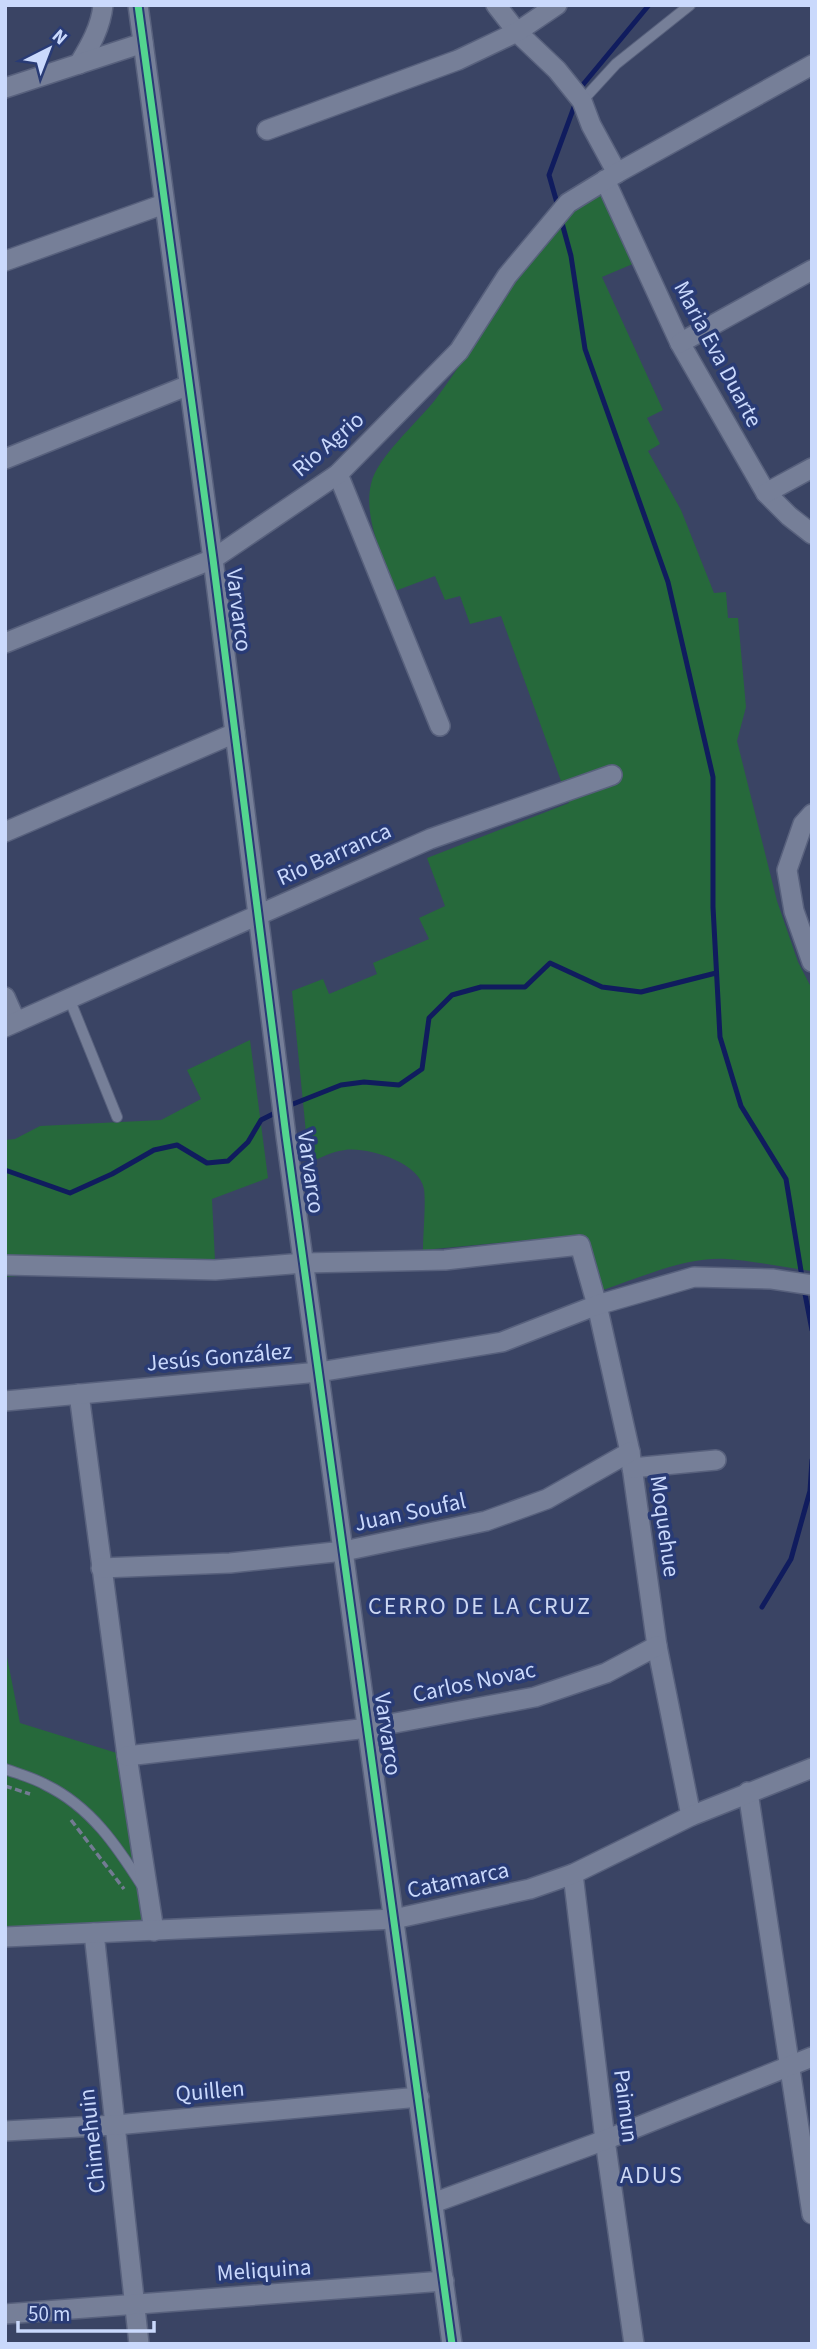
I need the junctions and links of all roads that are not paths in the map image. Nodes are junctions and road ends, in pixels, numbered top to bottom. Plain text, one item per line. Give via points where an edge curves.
1 (103, 5) edge
2 (138, 5) edge
3 (496, 5) edge
4 (557, 5) edge
5 (690, 5) edge
6 (517, 32) junction
7 (143, 43) junction
8 (79, 64) junction
9 (812, 65) edge
10 (5, 88) edge
11 (582, 101) junction
12 (267, 130) dead end
13 (611, 176) junction
14 (164, 204) junction
15 (5, 261) edge
16 (812, 270) edge
17 (680, 342) junction
18 (189, 385) junction
19 (5, 459) edge
20 (812, 468) edge
21 (338, 474) junction
22 (766, 493) junction
23 (812, 534) edge
24 (213, 559) junction
25 (5, 643) edge
26 (440, 726) dead end
27 (235, 733) junction
28 (612, 775) dead end
29 (812, 814) edge
30 (5, 832) edge
31 (258, 914) junction
32 (812, 962) edge
33 (5, 997) edge
34 (69, 998) junction
35 (10, 1025) edge
36 (117, 1117) dead end
37 (304, 1263) junction
38 (5, 1265) edge
39 (812, 1285) edge
40 (597, 1305) junction
41 (319, 1372) junction
42 (79, 1394) junction
43 (5, 1401) edge
44 (631, 1460) junction
45 (716, 1460) dead end
46 (344, 1551) junction
47 (101, 1568) junction
48 (657, 1647) junction
49 (368, 1728) junction
50 (127, 1756) junction
51 (812, 1768) edge
52 (5, 1769) edge
53 (748, 1792) junction
54 (691, 1816) junction
55 (573, 1874) junction
56 (149, 1896) junction
57 (394, 1919) junction
58 (154, 1931) junction
59 (94, 1933) junction
60 (5, 1937) edge
61 (812, 2057) edge
62 (788, 2067) junction
63 (419, 2097) junction
64 (116, 2124) junction
65 (5, 2131) edge
66 (605, 2140) junction
67 (433, 2203) junction
68 (812, 2214) edge
69 (444, 2281) junction
70 (133, 2305) junction
71 (5, 2314) edge
72 (139, 2344) edge
73 (452, 2344) edge
74 (634, 2344) edge

1 - 8 street via 93,41
2 - 7 street, Varvarco
3 - 6 street, Maria Eva Duarte
4 - 6 street
5 - 11 lane via 616,64
6 - 11 street, Maria Eva Duarte
6 - 12 street via 458,61
7 - 8 street
7 - 14 street, Varvarco
8 - 10 street
9 - 13 street, Rio Agrio
11 - 13 street, Maria Eva Duarte
13 - 17 street, Maria Eva Duarte
13 - 21 street, Rio Agrio via 568,203 507,275 459,351
14 - 15 street
14 - 18 street, Varvarco
16 - 17 street
17 - 22 street, Maria Eva Duarte
18 - 19 street
18 - 24 street, Varvarco
20 - 22 street
21 - 24 street, Rio Agrio
21 - 26 street
22 - 23 street, Maria Eva Duarte
24 - 25 street, Rio Agrio
24 - 27 street, Varvarco
27 - 30 street
27 - 31 street, Varvarco
28 - 31 street, Rio Barranca via 430,839
29 - 32 street via 803,824 787,870 794,911
31 - 34 street, Rio Barranca
31 - 37 street, Varvarco
33 - 35 street
34 - 35 street, Rio Barranca
34 - 36 lane
37 - 38 street via 215,1270
37 - 40 street, Moquehue via 445,1259 580,1245
37 - 41 street, Varvarco
39 - 40 street, Jesús González via 694,1277
40 - 41 street, Jesús González via 502,1342
40 - 44 street, Moquehue
41 - 42 street, Jesús González
41 - 46 street, Varvarco
42 - 43 street, Jesús González
42 - 47 street
44 - 45 street
44 - 46 street, Juan Soufal via 486,1521
44 - 48 street, Moquehue
46 - 47 street, Juan Soufal via 230,1563
46 - 49 street, Varvarco
47 - 50 street
48 - 49 street, Carlos Novac via 606,1673 535,1697
48 - 54 street, Moquehue
49 - 50 street, Carlos Novac
49 - 57 street, Varvarco
50 - 56 street
51 - 53 street, Catamarca
52 - 56 lane via 44,1783 78,1804 108,1835
53 - 54 street, Catamarca
53 - 62 street
54 - 55 street, Catamarca
55 - 57 street, Catamarca via 530,1889
55 - 66 street, Paimun
56 - 58 street
57 - 58 street, Catamarca
57 - 63 street, Varvarco
58 - 59 street, Catamarca
59 - 60 street, Catamarca
59 - 64 street, Chimehuin
61 - 62 street
62 - 66 street
62 - 68 street
63 - 64 street, Quillen
63 - 67 street, Varvarco
64 - 65 street, Quillen
64 - 70 street, Chimehuin
66 - 67 street
66 - 74 street, Paimun
67 - 69 street, Varvarco
69 - 70 street, Meliquina
69 - 73 street, Varvarco
70 - 71 street, Meliquina
70 - 72 street, Chimehuin

